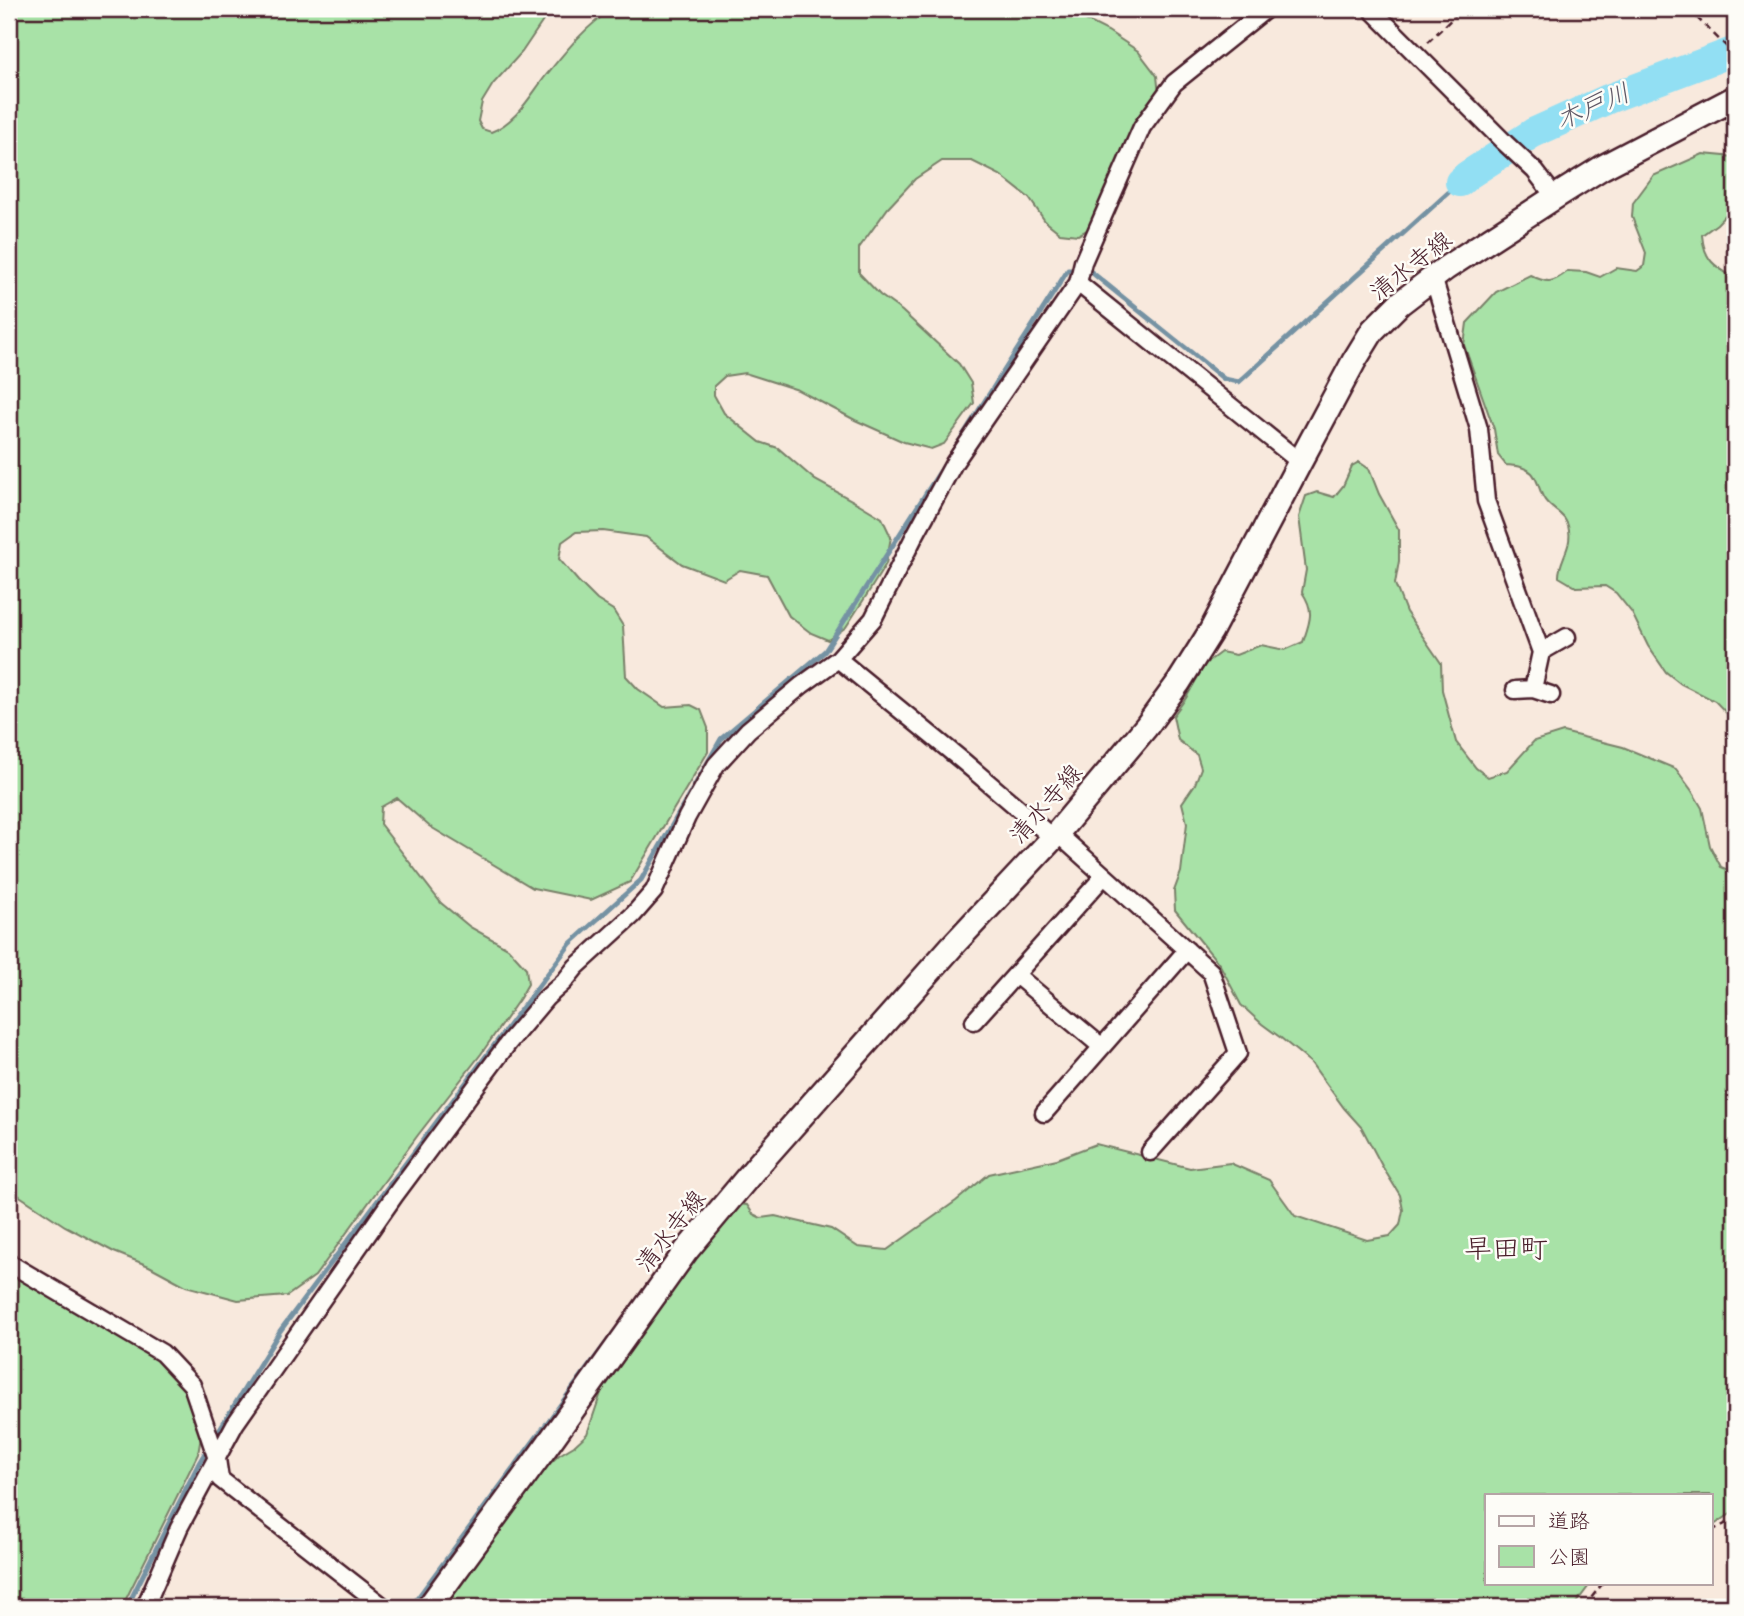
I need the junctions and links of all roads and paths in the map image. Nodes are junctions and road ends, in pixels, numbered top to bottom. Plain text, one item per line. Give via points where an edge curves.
1 (1266, 9) edge
2 (1371, 9) edge
3 (1462, 9) edge
4 (1688, 9) edge
5 (1729, 49) dead end
6 (1416, 54) junction
7 (1735, 98) edge
8 (1555, 197) junction
9 (1433, 277) junction
10 (1078, 283) junction
11 (1300, 462) junction
12 (1567, 637) dead end
13 (1541, 652) junction
14 (838, 659) junction
15 (1533, 689) junction
16 (1515, 690) dead end
17 (1551, 695) dead end
18 (1055, 835) junction
19 (1104, 876) junction
20 (1187, 950) junction
21 (1016, 975) junction
22 (974, 1021) dead end
23 (1102, 1047) junction
24 (1044, 1113) dead end
25 (1150, 1152) dead end
26 (9, 1263) edge
27 (216, 1459) junction
28 (1735, 1519) edge
29 (1712, 1530) edge
30 (1602, 1584) edge
31 (145, 1607) edge
32 (384, 1607) edge
33 (429, 1607) edge
34 (1584, 1607) edge

1 - 10 street via 1174,83 1142,127
2 - 6 street
3 - 6 path
4 - 5 path
6 - 8 street via 1535,171
7 - 8 main road, 清水寺線
8 - 9 main road, 清水寺線
9 - 11 main road, 清水寺線 via 1373,330
9 - 13 street via 1479,429 1486,501
10 - 11 street
10 - 14 street via 954,463 873,619
11 - 18 main road, 清水寺線 via 1180,682
12 - 13 street
13 - 15 street
14 - 18 street
14 - 27 street via 748,730 716,765 654,891 546,998 509,1042 395,1195 235,1424
15 - 16 street
15 - 17 street
18 - 19 street
18 - 33 main road, 清水寺線 via 686,1251
19 - 20 street
19 - 21 street
20 - 23 street
20 - 25 street via 1211,972 1238,1052
21 - 22 street
21 - 23 street
23 - 24 street
26 - 27 street via 162,1353 192,1385
27 - 31 street via 179,1528
27 - 32 street via 220,1479
28 - 29 path
30 - 34 path

